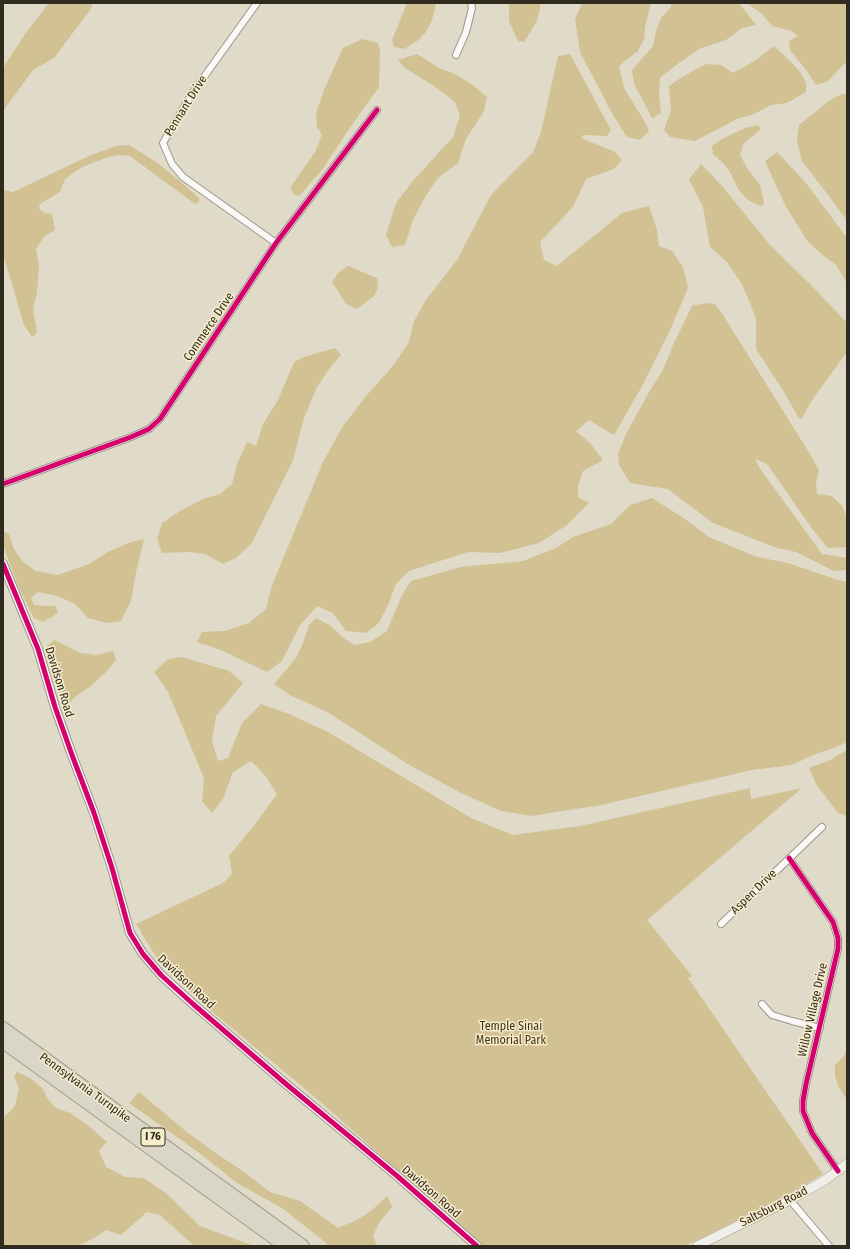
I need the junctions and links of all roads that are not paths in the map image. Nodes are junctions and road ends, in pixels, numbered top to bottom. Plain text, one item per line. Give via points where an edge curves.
1 (257, 3) edge
2 (471, 3) edge
3 (456, 55) dead end
4 (377, 110) dead end
5 (276, 243) junction
6 (3, 484) edge
7 (3, 566) edge
8 (822, 827) dead end
9 (789, 858) junction
10 (721, 924) dead end
11 (762, 1004) dead end
12 (3, 1028) edge
13 (820, 1028) junction
14 (3, 1042) edge
15 (847, 1164) edge
16 (838, 1170) junction
17 (790, 1200) junction
18 (285, 1246) edge
19 (303, 1246) edge
20 (477, 1246) edge
21 (697, 1246) edge
22 (829, 1246) edge

1 - 5 street, Pennant Drive via 191,95 163,142 172,164 183,177
2 - 3 street via 466,32
4 - 5 street, Commerce Drive
5 - 6 street, Commerce Drive via 173,400 160,419 149,429
7 - 20 street, Davidson Road via 38,649 60,721 110,861 130,933 143,954 161,975 193,1004
8 - 9 street, Aspen Drive
9 - 10 street, Aspen Drive
9 - 13 street, Willow Village Drive via 833,922 838,938 838,949
11 - 13 street via 772,1015
12 - 19 highway, Pennsylvania Turnpike / I 76
13 - 16 street, Willow Village Drive via 806,1084 803,1111 812,1133
14 - 18 highway, Pennsylvania Turnpike / I 76
15 - 16 main road, Saltsburg Road
16 - 17 main road, Saltsburg Road
17 - 21 main road, Saltsburg Road
17 - 22 street

